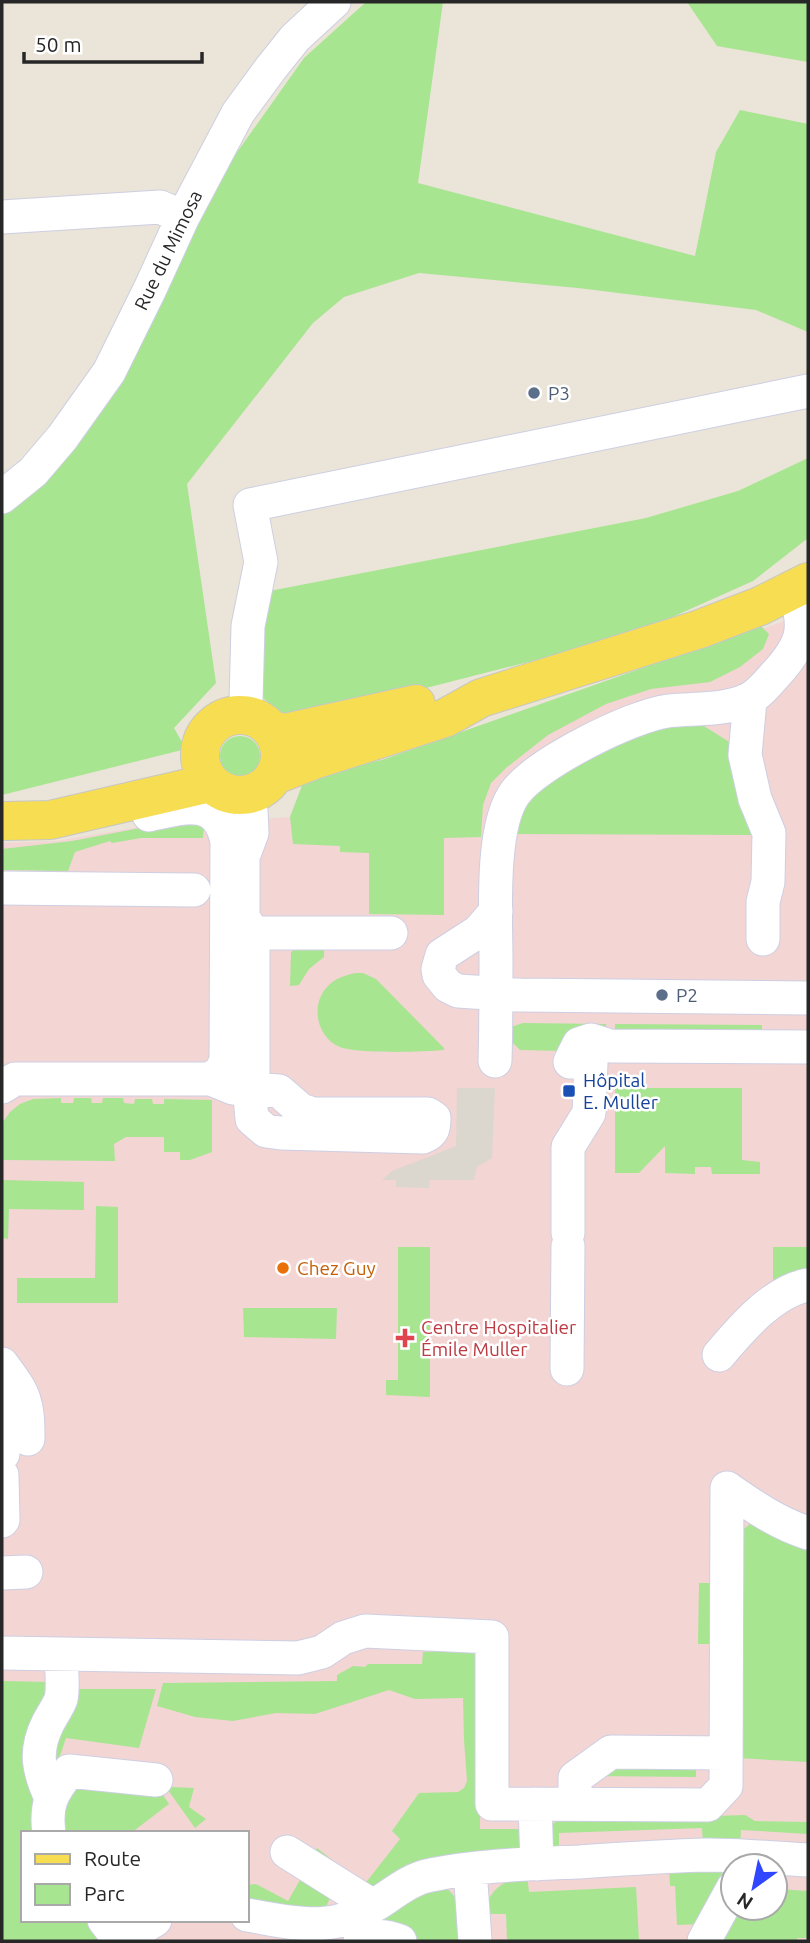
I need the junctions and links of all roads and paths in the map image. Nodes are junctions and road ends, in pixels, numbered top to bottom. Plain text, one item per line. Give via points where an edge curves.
1 (334, 2) edge
2 (2, 217) edge
3 (183, 217) junction
4 (808, 391) edge
5 (2, 497) edge
6 (800, 586) edge
7 (481, 698) junction
8 (750, 700) junction
9 (259, 724) junction
10 (232, 777) junction
11 (3, 825) edge
12 (2, 887) edge
13 (194, 890) dead end
14 (496, 911) junction
15 (253, 933) junction
16 (391, 933) dead end
17 (763, 939) dead end
18 (496, 993) junction
19 (808, 998) edge
20 (808, 1047) edge
21 (495, 1062) dead end
22 (211, 1079) junction
23 (2, 1087) edge
24 (253, 1088) junction
25 (808, 1285) edge
26 (719, 1355) dead end
27 (2, 1364) edge
28 (567, 1369) dead end
29 (2, 1400) edge
30 (15, 1447) edge
31 (2, 1475) edge
32 (10, 1515) edge
33 (808, 1533) edge
34 (2, 1653) edge
35 (61, 1654) junction
36 (726, 1753) junction
37 (156, 1780) dead end
38 (51, 1797) junction
39 (535, 1804) junction
40 (575, 1804) junction
41 (49, 1831) edge
42 (287, 1852) dead end
43 (719, 1857) edge
44 (789, 1860) edge
45 (808, 1860) edge
46 (537, 1864) junction
47 (470, 1869) junction
48 (719, 1914) edge
49 (248, 1915) edge
50 (106, 1922) edge
51 (152, 1922) edge
52 (372, 1928) edge
53 (120, 1941) edge
54 (131, 1941) edge
55 (475, 1941) edge
56 (704, 1941) edge

1 - 3 street, Rue du Mimosa via 295,38 238,113
2 - 3 street via 160,207
3 - 5 street, Rue du Mimosa via 109,372 33,472
4 - 9 street via 250,505 261,562 248,626 246,701
6 - 7 main road via 700,629
6 - 8 street via 803,630 796,649
7 - 9 main road via 442,698 306,729
7 - 10 main road via 445,719 314,760
8 - 14 street via 643,716 609,730 524,783 503,819
8 - 17 street via 746,755 769,839
9 - 10 main road via 280,754 279,765
9 - 10 main road via 233,715 205,734
10 - 11 main road via 50,820
10 - 15 street via 251,810 252,833 265,857 265,918
11 - 22 street via 27,835 194,807 216,817 227,842 226,1061
12 - 13 street
14 - 18 street
14 - 18 street via 479,931 442,955 438,969 444,983 458,991
15 - 16 street
15 - 24 street
18 - 19 street
18 - 21 street
20 - 28 street via 610,1046 591,1040 579,1044 589,1113 568,1147
22 - 23 street via 15,1079
22 - 24 street via 233,1088
24 - 24 street via 252,1119 266,1130 423,1138 434,1128 434,1118 428,1114 313,1114 279,1091
25 - 26 street via 770,1303
27 - 30 street via 22,1392 28,1412
29 - 30 street
31 - 32 street
33 - 36 street via 762,1513 727,1488
34 - 35 street
35 - 38 street via 60,1701 38,1748
35 - 39 street via 298,1658 365,1631 492,1637 492,1804
36 - 40 street via 611,1752 575,1777
36 - 40 street via 726,1786 708,1805
37 - 38 street via 69,1771
38 - 41 street
39 - 40 street
39 - 46 street
42 - 52 street
43 - 46 street
44 - 45 street
46 - 47 street
47 - 52 street via 428,1875 407,1884
47 - 55 street
48 - 56 street
49 - 52 street
50 - 53 street
51 - 54 street

